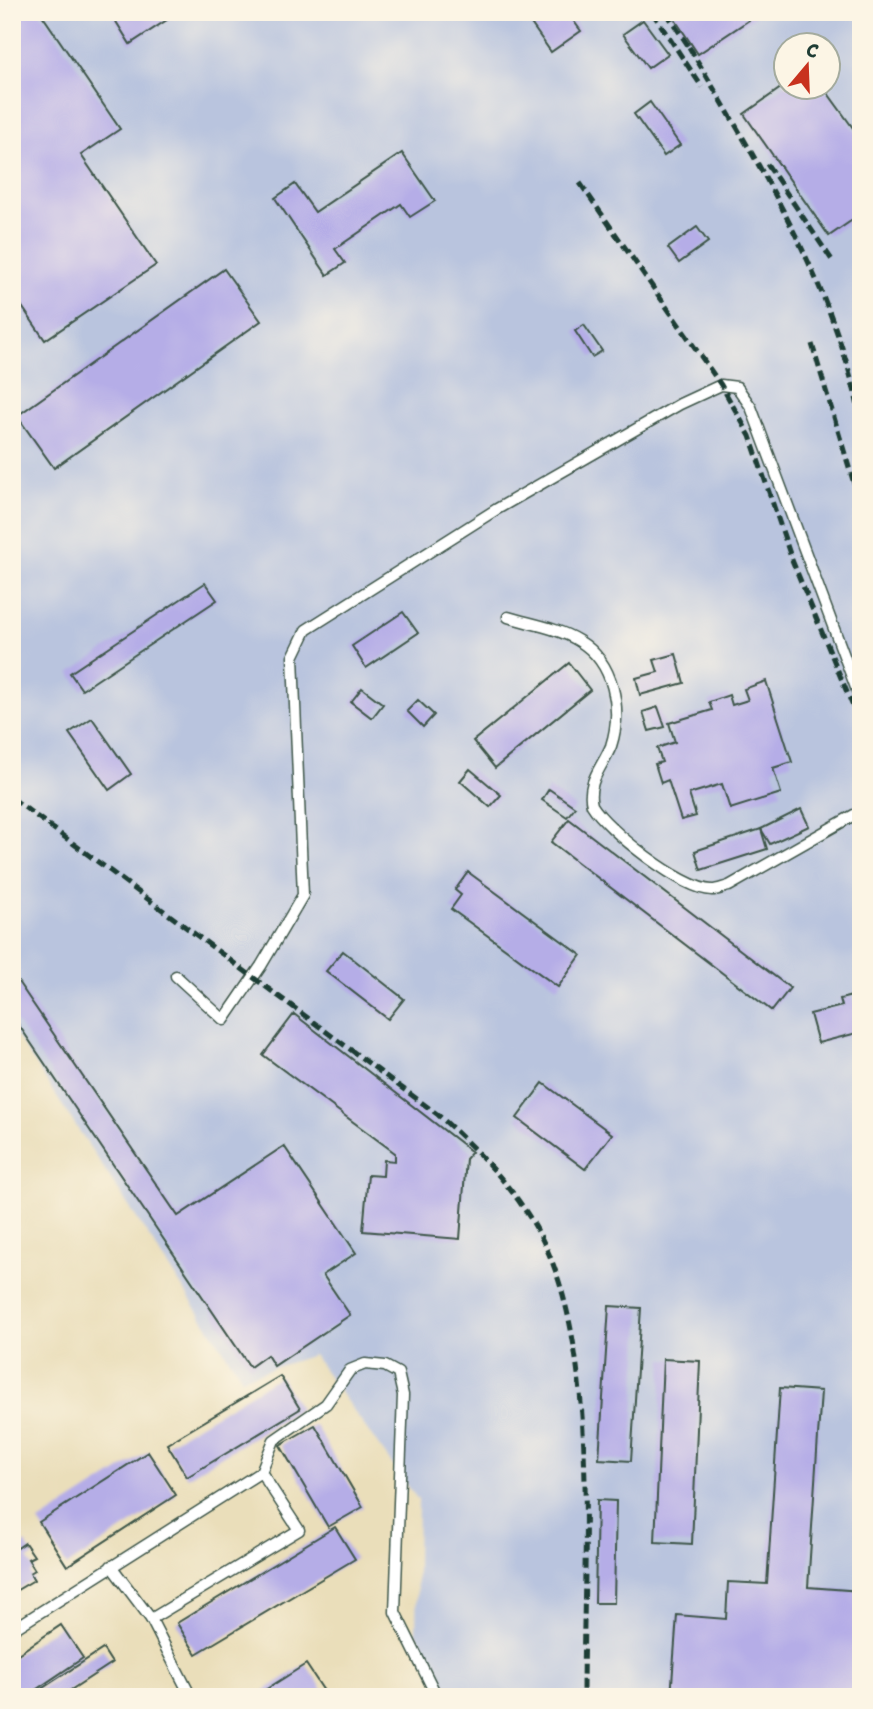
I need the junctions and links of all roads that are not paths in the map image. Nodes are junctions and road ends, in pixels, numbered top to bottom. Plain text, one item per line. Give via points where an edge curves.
1 (508, 617) dead end
2 (861, 701) edge
3 (861, 811) edge
4 (176, 976) dead end
5 (261, 1472) junction
6 (111, 1566) junction
7 (150, 1619) junction
8 (12, 1630) edge
9 (191, 1697) edge
10 (437, 1697) edge

1 - 3 lane via 580,641 596,656 613,689 616,724 611,746 590,787 592,805 637,848 697,886 713,890 729,886
2 - 4 lane via 751,407 737,387 721,385 497,509 306,630 293,657 303,895 224,1020
5 - 6 lane
5 - 7 lane via 299,1530
5 - 10 lane via 274,1440 326,1404 350,1370 365,1364 398,1373 403,1395 395,1612
6 - 7 lane
6 - 8 lane
7 - 9 lane

